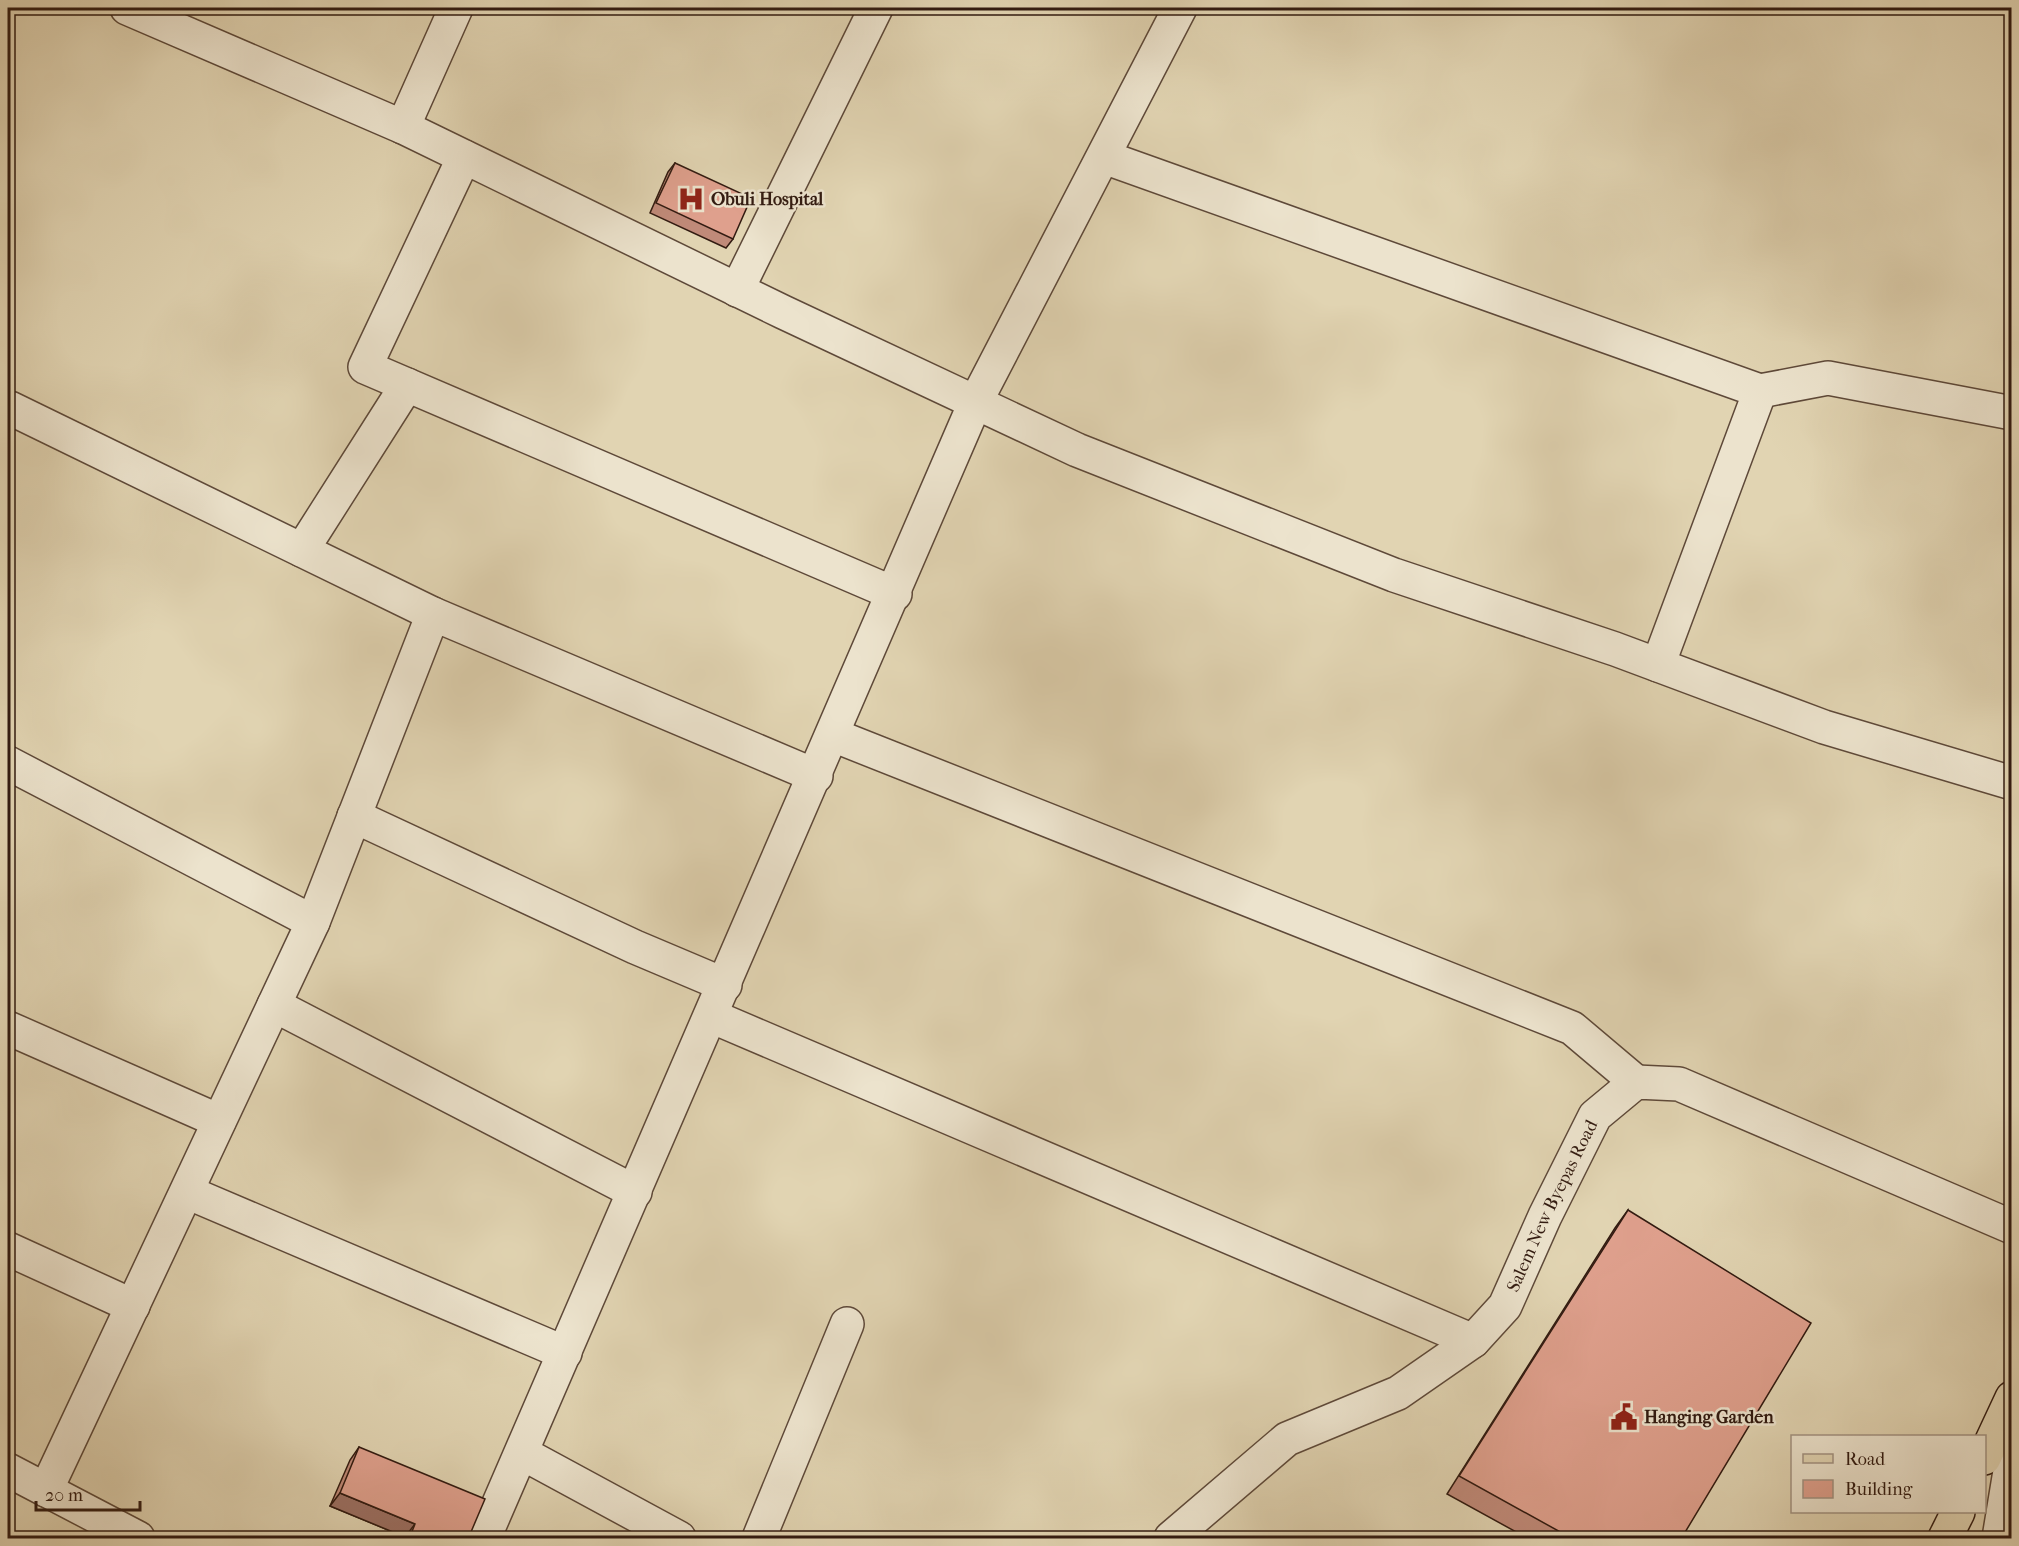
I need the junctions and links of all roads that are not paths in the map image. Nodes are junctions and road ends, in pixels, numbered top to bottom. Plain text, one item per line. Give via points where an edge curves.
1 (127, 8) edge
2 (456, 8) edge
3 (876, 8) edge
4 (1179, 8) edge
5 (403, 127) junction
6 (464, 157) junction
7 (1104, 157) junction
8 (737, 290) junction
9 (407, 385) junction
10 (1760, 391) junction
11 (975, 403) junction
12 (8, 412) edge
13 (2012, 413) edge
14 (302, 550) junction
15 (895, 594) junction
16 (433, 614) junction
17 (1658, 665) junction
18 (833, 735) junction
19 (8, 763) edge
20 (816, 776) junction
21 (2012, 783) edge
22 (354, 816) junction
23 (313, 922) junction
24 (725, 985) junction
25 (274, 1005) junction
26 (711, 1016) junction
27 (8, 1028) edge
28 (1636, 1082) junction
29 (219, 1121) junction
30 (187, 1192) junction
31 (635, 1192) junction
32 (2012, 1227) edge
33 (8, 1249) edge
34 (133, 1306) junction
35 (846, 1324) dead end
36 (1473, 1341) junction
37 (565, 1353) junction
38 (2012, 1398) edge
39 (522, 1453) junction
40 (1986, 1454) edge
41 (2012, 1459) edge
42 (8, 1470) edge
43 (46, 1490) junction
44 (1958, 1513) edge
45 (138, 1539) edge
46 (484, 1539) edge
47 (679, 1539) edge
48 (759, 1539) edge
49 (1171, 1539) edge
50 (1945, 1539) edge
51 (1999, 1539) edge

1 - 5 street
2 - 5 street
3 - 8 street
4 - 7 street
5 - 6 street
6 - 8 street
6 - 9 street via 365,367
7 - 10 street
7 - 11 street
8 - 11 street
9 - 14 street
9 - 15 street
10 - 13 street via 1828,378
10 - 17 street
11 - 15 street
11 - 17 street via 1077,450 1394,575
12 - 14 street via 10,408
14 - 16 street
15 - 18 street
16 - 20 street
16 - 22 street
17 - 21 street via 1824,727
18 - 20 street
18 - 28 street via 1572,1028
19 - 23 street
20 - 24 street
22 - 23 street
22 - 24 street
23 - 25 street
24 - 26 street
25 - 29 street
25 - 31 street
26 - 31 street
26 - 36 street
27 - 29 street
28 - 32 street via 1679,1084
28 - 36 street, Salem New Byepas Road via 1595,1116 1504,1306
29 - 30 street
30 - 34 street
30 - 37 street
31 - 37 street
33 - 34 street
34 - 43 street
35 - 48 street
36 - 49 street, Salem New Byepas Road via 1398,1393 1287,1438
37 - 39 street
38 - 40 main road
39 - 46 street
39 - 47 street
41 - 51 street
42 - 43 street
43 - 45 street
44 - 50 main road

